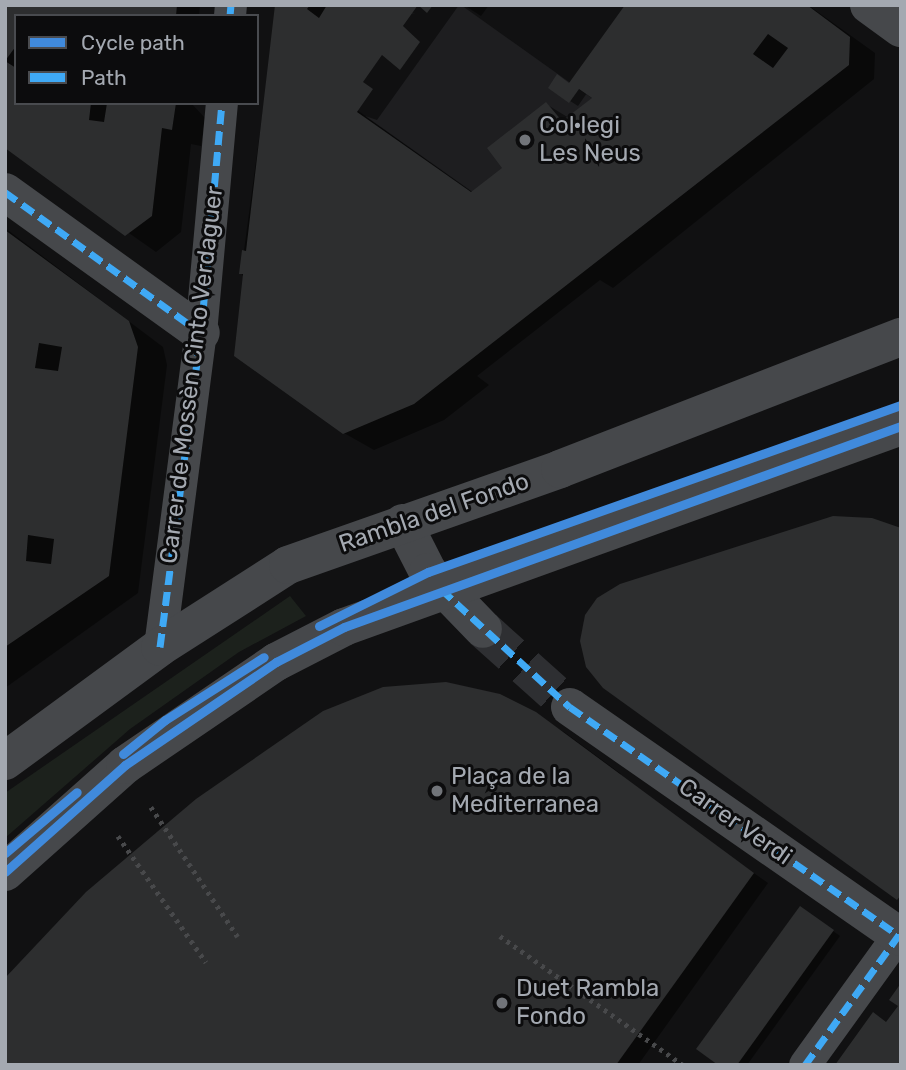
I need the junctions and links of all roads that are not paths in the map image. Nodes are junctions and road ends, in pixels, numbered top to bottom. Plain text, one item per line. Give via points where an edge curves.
1 (869, 5) edge
2 (901, 28) edge
3 (222, 105) edge
4 (5, 192) edge
5 (201, 332) junction
6 (901, 337) edge
7 (901, 426) edge
8 (403, 523) junction
9 (441, 589) junction
10 (483, 629) tunnel mouth
11 (160, 647) junction
12 (570, 707) tunnel mouth
13 (5, 761) edge
14 (5, 872) edge
15 (900, 935) edge
16 (805, 1065) edge

1 - 2 street
3 - 5 street, Carrer de Mossèn Cinto Verdaguer
4 - 5 street
5 - 11 street, Carrer de Mossèn Cinto Verdaguer
6 - 8 street, Rambla del Fondo via 560,469
7 - 9 street
8 - 9 street
8 - 11 street, Rambla del Fondo via 288,565
9 - 10 street
9 - 14 street via 344,626 276,662 125,765
11 - 13 street, Rambla del Fondo
12 - 15 street, Carrer Verdi
15 - 16 street

